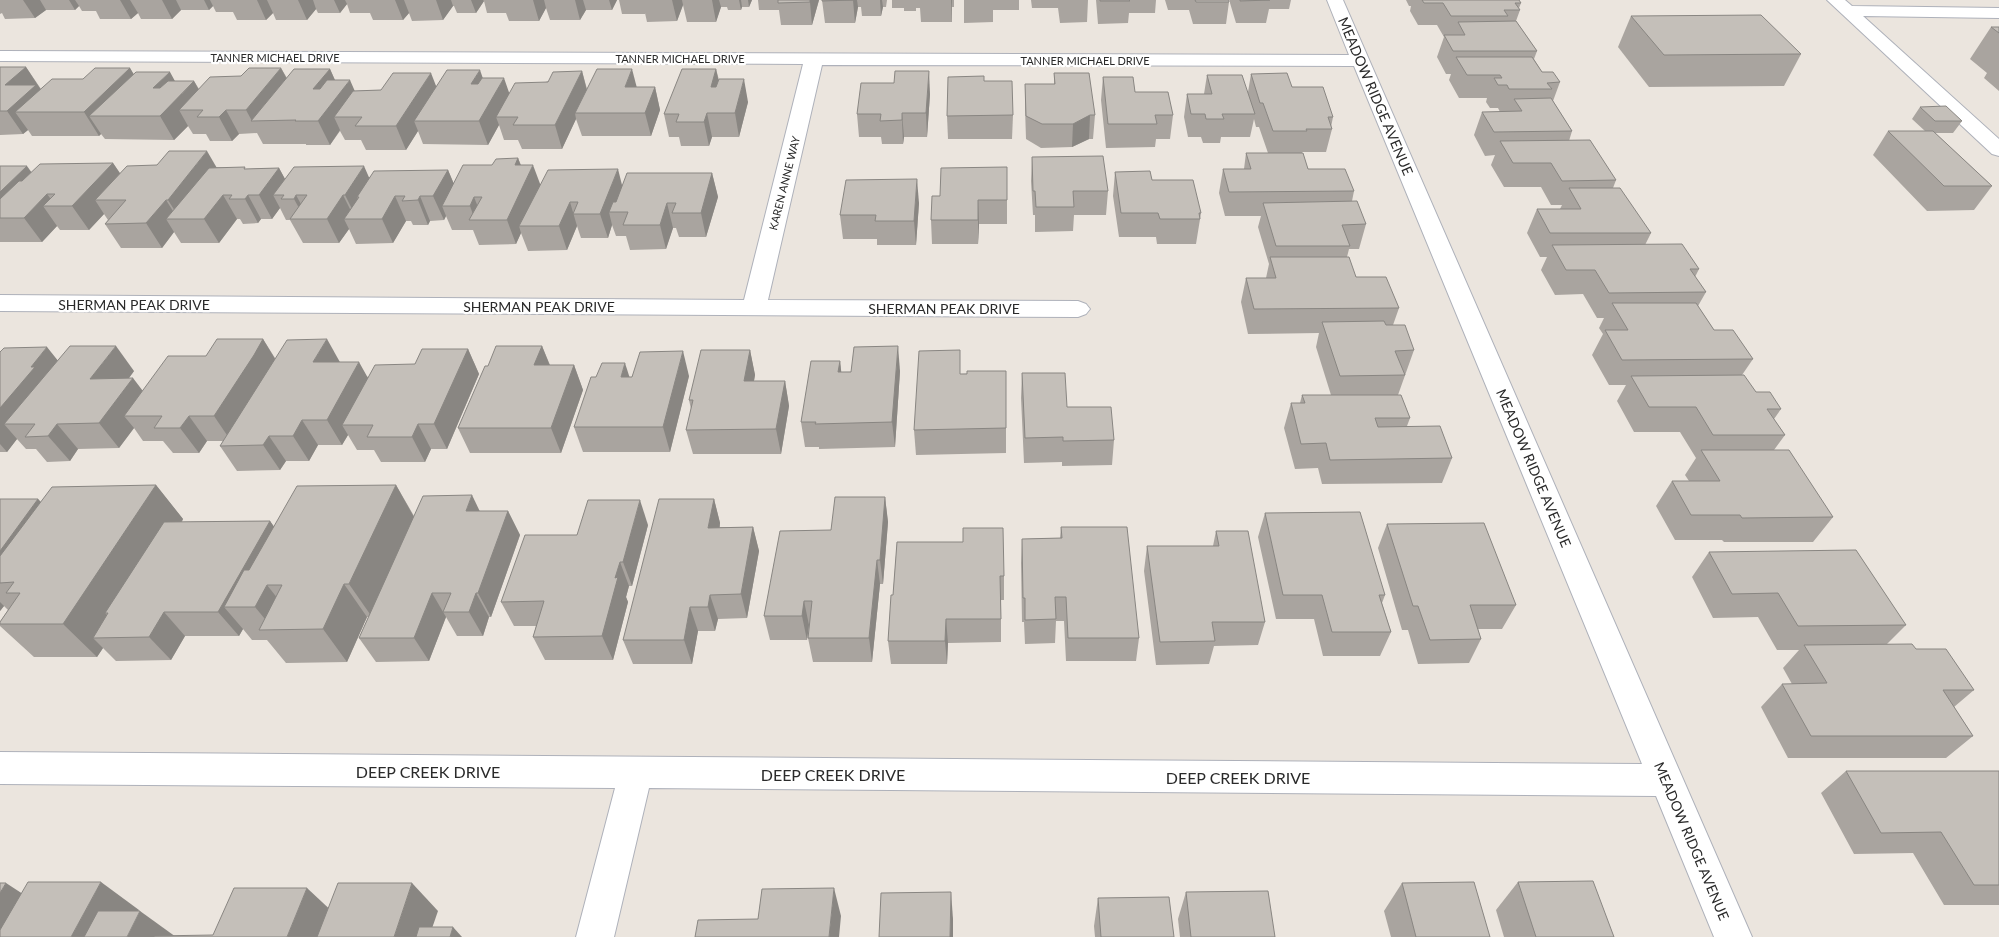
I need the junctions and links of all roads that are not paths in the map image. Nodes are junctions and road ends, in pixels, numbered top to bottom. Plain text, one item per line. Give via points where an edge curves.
1 (1335, 0) edge
2 (1841, 6) edge
3 (1999, 13) edge
4 (0, 56) edge
5 (814, 59) junction
6 (1361, 61) junction
7 (1999, 150) edge
8 (0, 303) edge
9 (754, 307) junction
10 (1078, 309) dead end
11 (0, 768) edge
12 (636, 772) junction
13 (1666, 780) junction
14 (595, 937) edge
15 (1733, 937) edge

1 - 6 street, MEADOW RIDGE AVENUE
2 - 3 street
2 - 7 street
4 - 5 street, TANNER MICHAEL DRIVE
5 - 6 street, TANNER MICHAEL DRIVE
5 - 9 street, KAREN ANNE WAY
6 - 13 street, MEADOW RIDGE AVENUE
8 - 9 street, SHERMAN PEAK DRIVE
9 - 10 street, SHERMAN PEAK DRIVE
11 - 12 street, DEEP CREEK DRIVE
12 - 13 street, DEEP CREEK DRIVE
12 - 14 street
13 - 15 street, MEADOW RIDGE AVENUE

